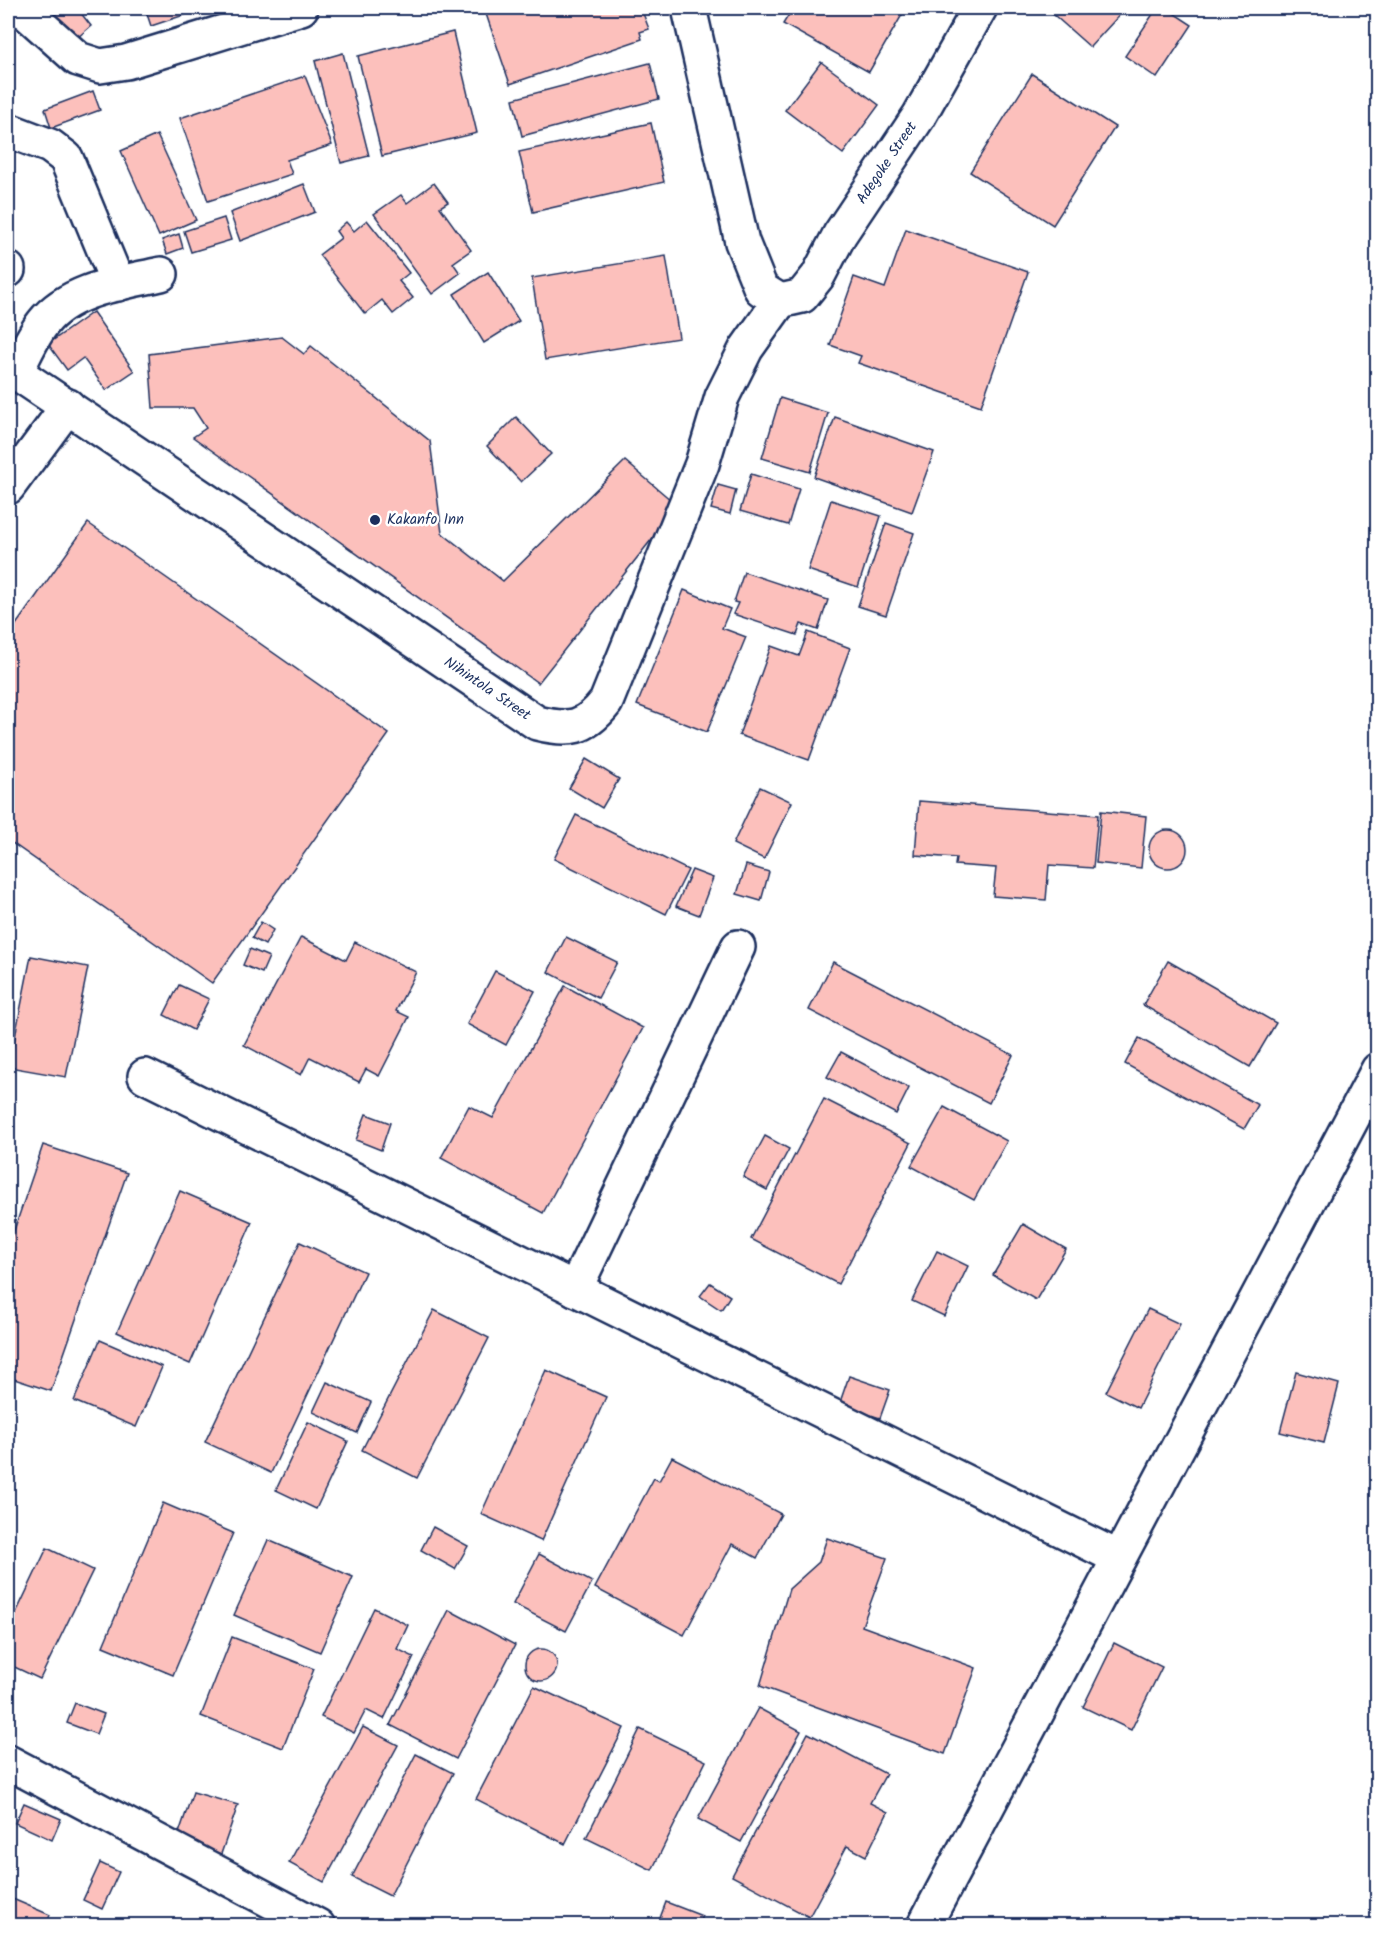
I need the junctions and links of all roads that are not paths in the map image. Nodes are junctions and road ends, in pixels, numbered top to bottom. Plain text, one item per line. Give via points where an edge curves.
1 (21, 8) edge
2 (301, 8) edge
3 (689, 8) edge
4 (980, 8) edge
5 (8, 130) edge
6 (161, 274) dead end
7 (118, 284) junction
8 (780, 301) junction
9 (12, 370) edge
10 (68, 406) junction
11 (8, 487) edge
12 (738, 947) dead end
13 (1377, 1070) edge
14 (146, 1076) dead end
15 (574, 1289) junction
16 (1119, 1558) junction
17 (8, 1762) edge
18 (318, 1926) edge
19 (924, 1926) edge

1 - 2 street via 78,59 100,66 126,62
3 - 8 street via 742,242 762,289
4 - 8 street, Adegoke Street via 919,116 840,234 818,276 802,296
5 - 7 street via 50,146 66,158
6 - 7 street
7 - 9 street via 59,308 43,323
8 - 10 street, Nihintola Street via 747,349 722,398 702,464 606,702 589,718 563,730 537,723
9 - 10 street, Nihintola Street
10 - 11 street
12 - 15 street
13 - 16 street
14 - 15 street
15 - 16 street
16 - 19 street
17 - 18 street

